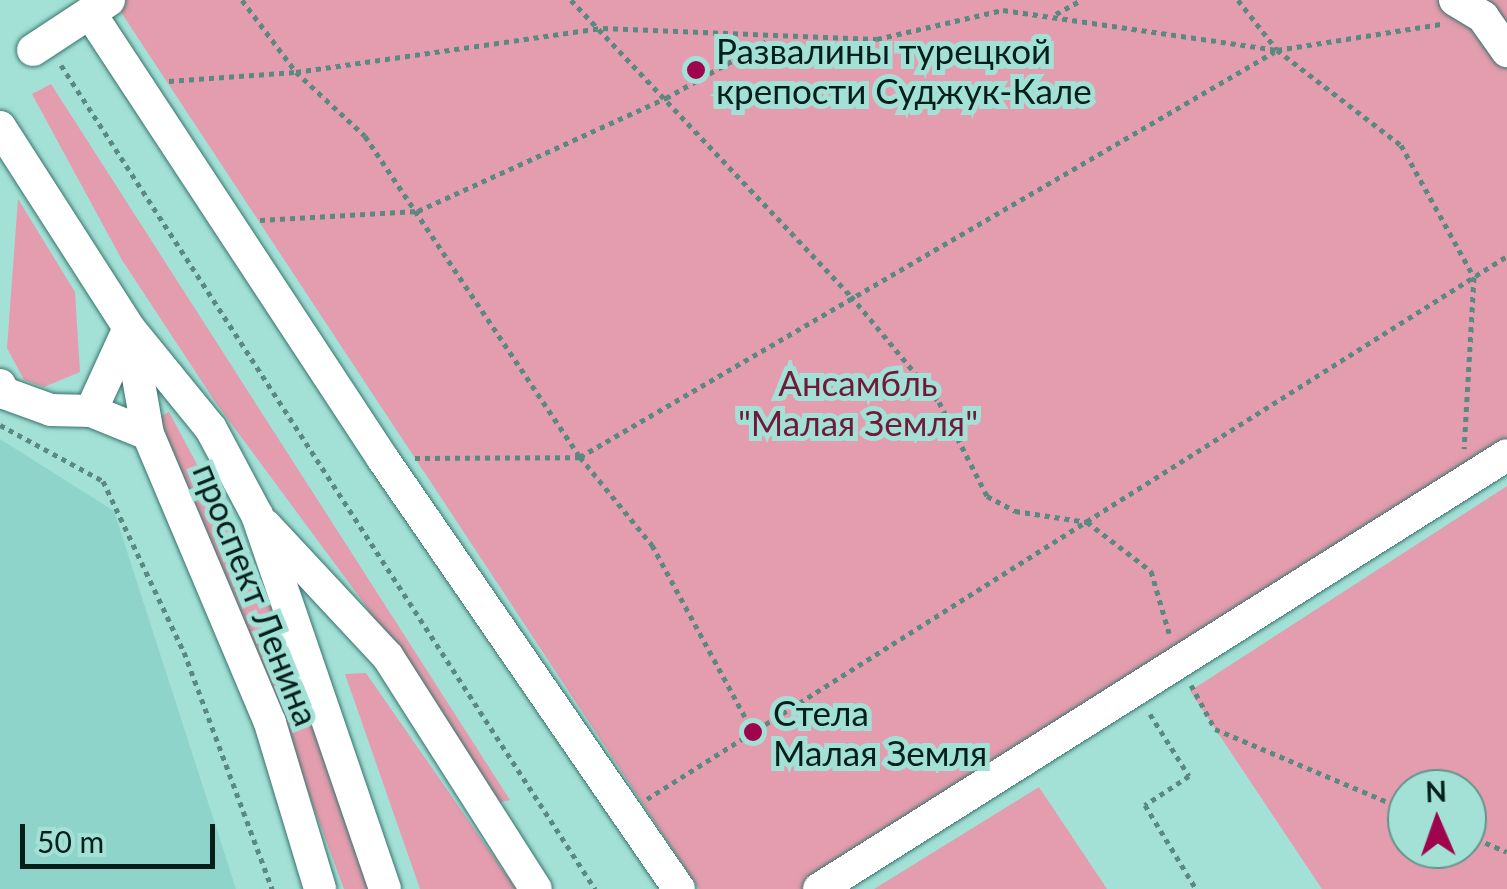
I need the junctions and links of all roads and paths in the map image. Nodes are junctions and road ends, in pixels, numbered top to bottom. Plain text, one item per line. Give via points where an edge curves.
1 (242, 0) edge
2 (571, 0) edge
3 (1081, 0) edge
4 (1238, 0) edge
5 (99, 6) edge
6 (1470, 8) edge
7 (1054, 15) junction
8 (602, 28) junction
9 (773, 38) junction
10 (39, 46) joint
11 (1277, 50) junction
12 (1507, 52) edge
13 (296, 72) junction
14 (136, 84) junction
15 (666, 98) junction
16 (1, 134) edge
17 (418, 211) junction
18 (227, 222) junction
19 (1507, 256) edge
20 (1474, 277) junction
21 (851, 296) junction
22 (129, 328) junction
23 (0, 384) edge
24 (91, 411) junction
25 (0, 425) edge
26 (148, 434) junction
27 (1507, 454) edge
28 (580, 457) junction
29 (382, 459) junction
30 (1463, 482) junction
31 (257, 516) junction
32 (1087, 522) junction
33 (1178, 662) junction
34 (1152, 718) dead end
35 (752, 732) junction
36 (1387, 802) edge
37 (628, 812) junction
38 (272, 889) edge
39 (320, 889) edge
40 (385, 889) edge
41 (536, 889) edge
42 (594, 889) edge
43 (680, 889) edge
44 (818, 889) edge
45 (1196, 889) edge

1 - 13 path
2 - 8 path
3 - 7 path
4 - 11 path
5 - 10 street
5 - 14 street
6 - 11 path
6 - 12 street
7 - 9 path via 1003,10 877,39
7 - 11 path
8 - 9 path
8 - 13 path
8 - 15 path
9 - 15 path
10 - 42 path
11 - 20 path via 1401,145
11 - 21 path
13 - 14 path
13 - 17 path via 366,136
14 - 18 street
15 - 17 path
15 - 21 path
16 - 22 street, проспект Ленина
17 - 18 path
17 - 28 path
18 - 29 street
19 - 20 path
20 - 30 path
20 - 32 path
21 - 28 path
21 - 32 path via 940,402 988,496 1015,512
22 - 24 street
22 - 26 street, проспект Ленина
22 - 31 street, проспект Ленина via 211,429
23 - 24 street via 4,393 51,410
24 - 26 street
25 - 38 path via 103,481 184,652
26 - 39 street, проспект Ленина via 270,723
27 - 30 street
28 - 29 path
28 - 35 path via 652,545
29 - 37 street
30 - 33 street
31 - 40 street, проспект Ленина
31 - 41 street, проспект Ленина via 388,657
32 - 33 path via 1151,571
32 - 35 path
33 - 36 path via 1215,729
33 - 44 street
34 - 45 path via 1189,776 1145,805
35 - 37 path
37 - 43 street

